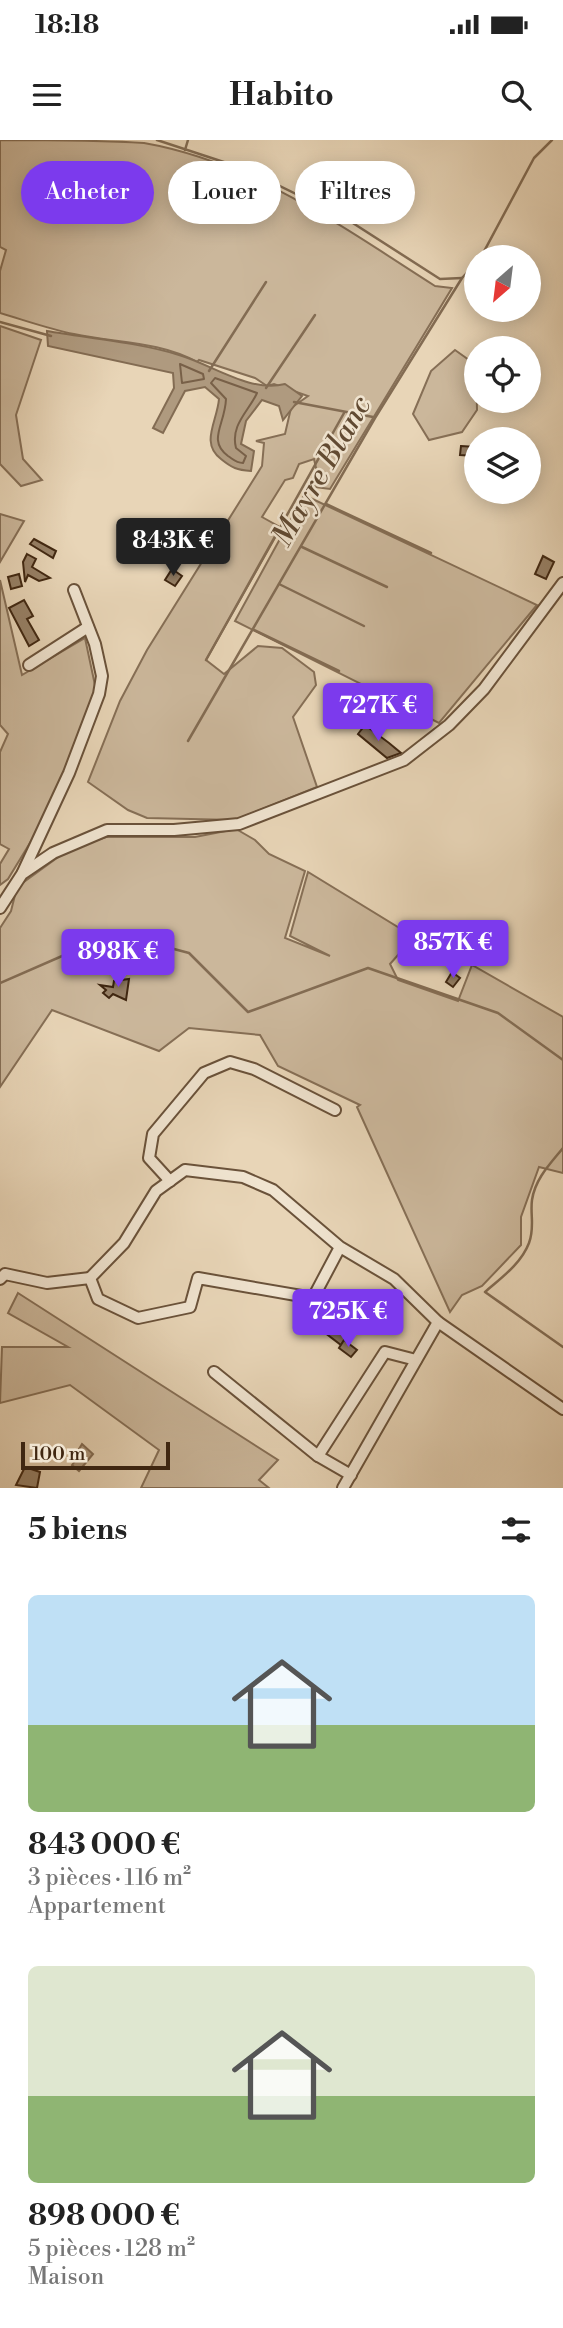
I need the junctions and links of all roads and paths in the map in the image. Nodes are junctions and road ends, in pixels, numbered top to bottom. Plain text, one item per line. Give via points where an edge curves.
1 (563, 583) edge
2 (74, 590) dead end
3 (88, 627) junction
4 (29, 665) dead end
5 (22, 874) junction
6 (0, 908) edge
7 (335, 1110) dead end
8 (170, 1181) junction
9 (340, 1247) junction
10 (90, 1278) junction
11 (0, 1279) edge
12 (438, 1322) junction
13 (416, 1360) junction
14 (214, 1372) dead end
15 (563, 1409) edge
16 (318, 1456) junction
17 (351, 1475) junction
18 (343, 1488) edge

1 - 5 street via 484,690 404,760 239,824 107,830 53,853
2 - 3 street
3 - 4 street
3 - 5 street via 102,676 99,694 69,774
5 - 6 street
7 - 8 street via 254,1069 230,1062 204,1073 153,1134 149,1158
8 - 9 street via 185,1170 243,1177 273,1190
8 - 10 street via 156,1191 124,1243
9 - 10 street via 313,1298 198,1278 190,1307 138,1318 99,1299
9 - 12 street via 394,1279
10 - 11 street via 47,1283 5,1275
12 - 13 street
12 - 15 street
13 - 16 street via 385,1353
13 - 17 street
14 - 16 street
16 - 17 street
17 - 18 street

